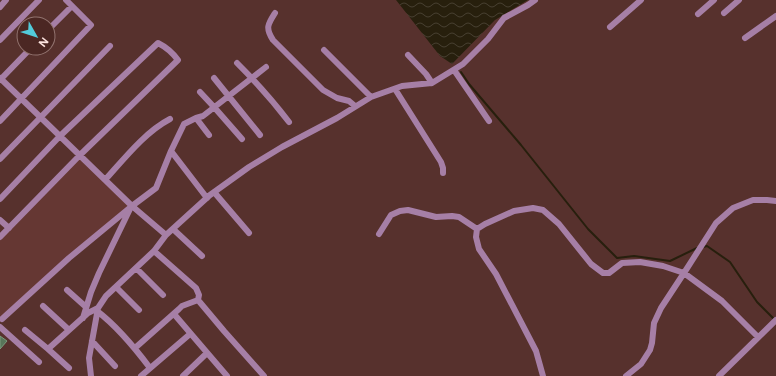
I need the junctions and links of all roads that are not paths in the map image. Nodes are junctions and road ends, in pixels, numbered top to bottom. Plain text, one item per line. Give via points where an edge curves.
1 (6, 0) edge
2 (40, 0) edge
3 (66, 0) edge
4 (535, 0) edge
5 (640, 0) edge
6 (714, 0) edge
7 (740, 0) edge
8 (72, 6) junction
9 (0, 7) edge
10 (275, 13) dead end
11 (724, 13) dead end
12 (698, 14) dead end
13 (776, 16) edge
14 (56, 22) edge
15 (610, 27) dead end
16 (744, 38) dead end
17 (0, 40) edge
18 (110, 46) dead end
19 (324, 50) dead end
20 (408, 55) dead end
21 (23, 56) edge
22 (237, 63) dead end
23 (266, 67) dead end
24 (454, 70) junction
25 (214, 78) dead end
26 (252, 78) junction
27 (0, 79) edge
28 (432, 83) junction
29 (395, 89) junction
30 (200, 92) dead end
31 (229, 96) junction
32 (371, 97) junction
33 (22, 98) junction
34 (355, 106) junction
35 (214, 107) junction
36 (41, 117) junction
37 (170, 118) dead end
38 (196, 118) junction
39 (0, 121) edge
40 (489, 121) dead end
41 (288, 122) dead end
42 (209, 135) dead end
43 (260, 135) dead end
44 (60, 136) junction
45 (242, 139) dead end
46 (171, 151) junction
47 (80, 155) junction
48 (0, 159) edge
49 (443, 173) dead end
50 (105, 180) junction
51 (214, 192) junction
52 (207, 198) junction
53 (0, 200) edge
54 (776, 201) edge
55 (132, 206) junction
56 (0, 220) edge
57 (9, 228) junction
58 (173, 228) junction
59 (477, 229) junction
60 (249, 233) dead end
61 (379, 234) dead end
62 (166, 235) junction
63 (0, 237) edge
64 (154, 251) junction
65 (202, 256) dead end
66 (136, 268) junction
67 (684, 273) junction
68 (116, 287) junction
69 (67, 290) dead end
70 (163, 295) dead end
71 (198, 300) junction
72 (44, 306) dead end
73 (86, 307) junction
74 (98, 310) junction
75 (139, 310) dead end
76 (174, 314) junction
77 (83, 318) junction
78 (2, 319) dead end
79 (774, 321) edge
80 (0, 327) edge
81 (25, 330) dead end
82 (69, 330) junction
83 (190, 334) junction
84 (758, 337) junction
85 (92, 341) junction
86 (135, 348) junction
87 (48, 349) junction
88 (207, 353) junction
89 (39, 362) dead end
90 (115, 366) dead end
91 (69, 368) dead end
92 (150, 368) junction
93 (91, 376) edge
94 (141, 376) edge
95 (182, 376) edge
96 (226, 376) edge
97 (264, 376) edge
98 (543, 376) edge
99 (626, 376) edge
100 (719, 376) edge

1 - 9 street
2 - 17 street
3 - 8 street
4 - 24 street via 504,18 488,39
5 - 15 street
6 - 12 street
7 - 11 street
8 - 14 street
8 - 33 street via 91,25
10 - 34 street via 268,27 273,40 323,90
13 - 16 street
18 - 36 street
19 - 32 street
20 - 28 street
21 - 27 street
22 - 26 street
23 - 26 street
24 - 28 street
24 - 40 street
25 - 31 street
26 - 31 street
26 - 41 street
27 - 33 street
28 - 29 street
29 - 32 street
29 - 49 street via 441,162
30 - 35 street
31 - 35 street
31 - 43 street
32 - 34 street
33 - 36 street
33 - 39 street
34 - 51 street via 275,151
35 - 38 street
35 - 45 street
36 - 44 street
36 - 48 street
37 - 50 street via 147,134
38 - 42 street
38 - 46 street via 184,124
44 - 47 street
44 - 47 street via 158,43 166,47 178,60
44 - 53 street
46 - 52 street
46 - 55 street via 156,188
47 - 50 street
47 - 57 street
50 - 55 street
51 - 52 street
51 - 60 street
52 - 58 street
54 - 67 street via 753,200 733,208 716,223
55 - 62 street
55 - 73 street via 99,272
55 - 78 street via 69,258
56 - 57 street
57 - 63 street
58 - 62 street
58 - 65 street
59 - 61 street via 460,217 436,217 408,210 391,215
59 - 67 street via 514,211 533,208 543,210 559,224 591,264 603,273 609,273 622,263 640,262
59 - 98 street via 479,249 496,274 536,351
62 - 64 street
64 - 66 street
64 - 71 street via 196,288
66 - 68 street
66 - 70 street
67 - 84 street via 722,301
67 - 99 street via 660,308 654,323 650,350 641,364
68 - 74 street via 106,296
68 - 75 street
69 - 73 street
71 - 76 street via 182,306
71 - 97 street
72 - 82 street
73 - 77 street
74 - 77 street via 93,310
74 - 85 street
74 - 86 street
76 - 83 street
76 - 86 street
77 - 82 street
79 - 84 street
80 - 89 street
81 - 87 street
82 - 87 street
83 - 88 street
83 - 92 street
84 - 100 street
85 - 90 street
85 - 93 street via 89,358
86 - 92 street
87 - 91 street
88 - 95 street
88 - 96 street
92 - 94 street

